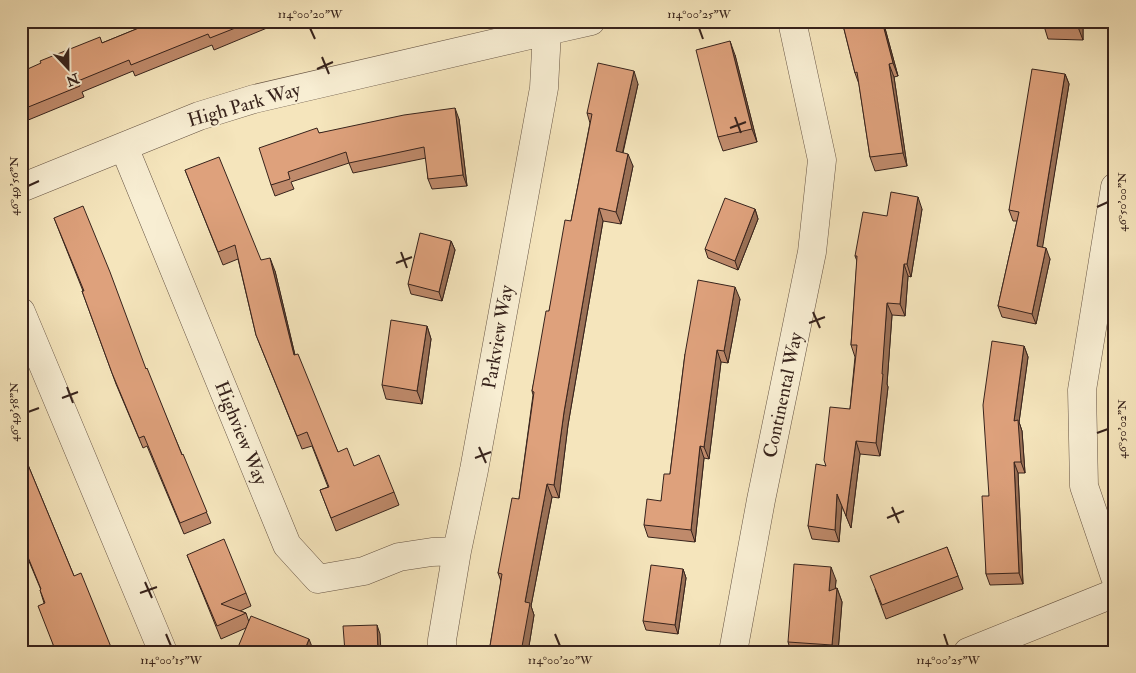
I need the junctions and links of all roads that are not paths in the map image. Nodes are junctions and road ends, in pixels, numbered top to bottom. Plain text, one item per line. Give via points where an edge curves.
1 (591, 21) edge
2 (792, 21) edge
3 (546, 26) edge
4 (124, 147) junction
5 (21, 188) edge
6 (1115, 188) edge
7 (21, 312) edge
8 (457, 551) junction
9 (1115, 577) edge
10 (1115, 593) edge
11 (164, 652) edge
12 (442, 652) edge
13 (733, 652) edge
14 (968, 652) edge

1 - 3 street, High Park Way
2 - 13 street, Continental Way via 822,160 812,252
3 - 4 street, High Park Way via 254,99 199,116
3 - 8 street, Parkview Way via 544,88
4 - 5 street, High Park Way
4 - 8 street, Highview Way via 287,545 318,579 364,571 400,557
6 - 9 street via 1082,390 1084,486
7 - 11 street
8 - 12 street, Parkview Way
10 - 14 street

